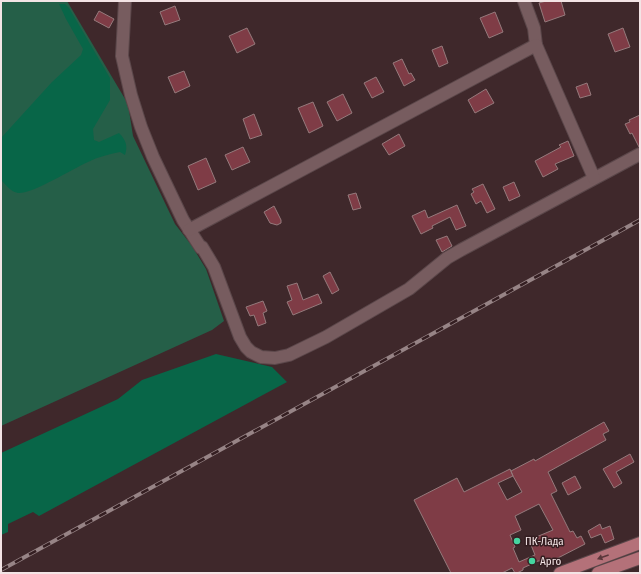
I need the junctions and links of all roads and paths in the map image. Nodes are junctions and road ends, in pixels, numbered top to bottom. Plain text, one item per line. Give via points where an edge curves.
1 (125, 1) edge
2 (524, 1) edge
3 (536, 44) junction
4 (640, 154) edge
5 (594, 178) junction
6 (188, 230) junction
7 (640, 543) edge
8 (639, 559) edge
9 (560, 573) edge
10 (598, 573) edge

1 - 6 street via 122,56 131,94 153,157
2 - 3 street via 534,28
3 - 5 street
3 - 6 street
4 - 5 street
5 - 6 street via 460,250 409,288 326,337 289,355 274,358 261,357 246,347 214,267
7 -> 9 main road
8 - 10 main road

